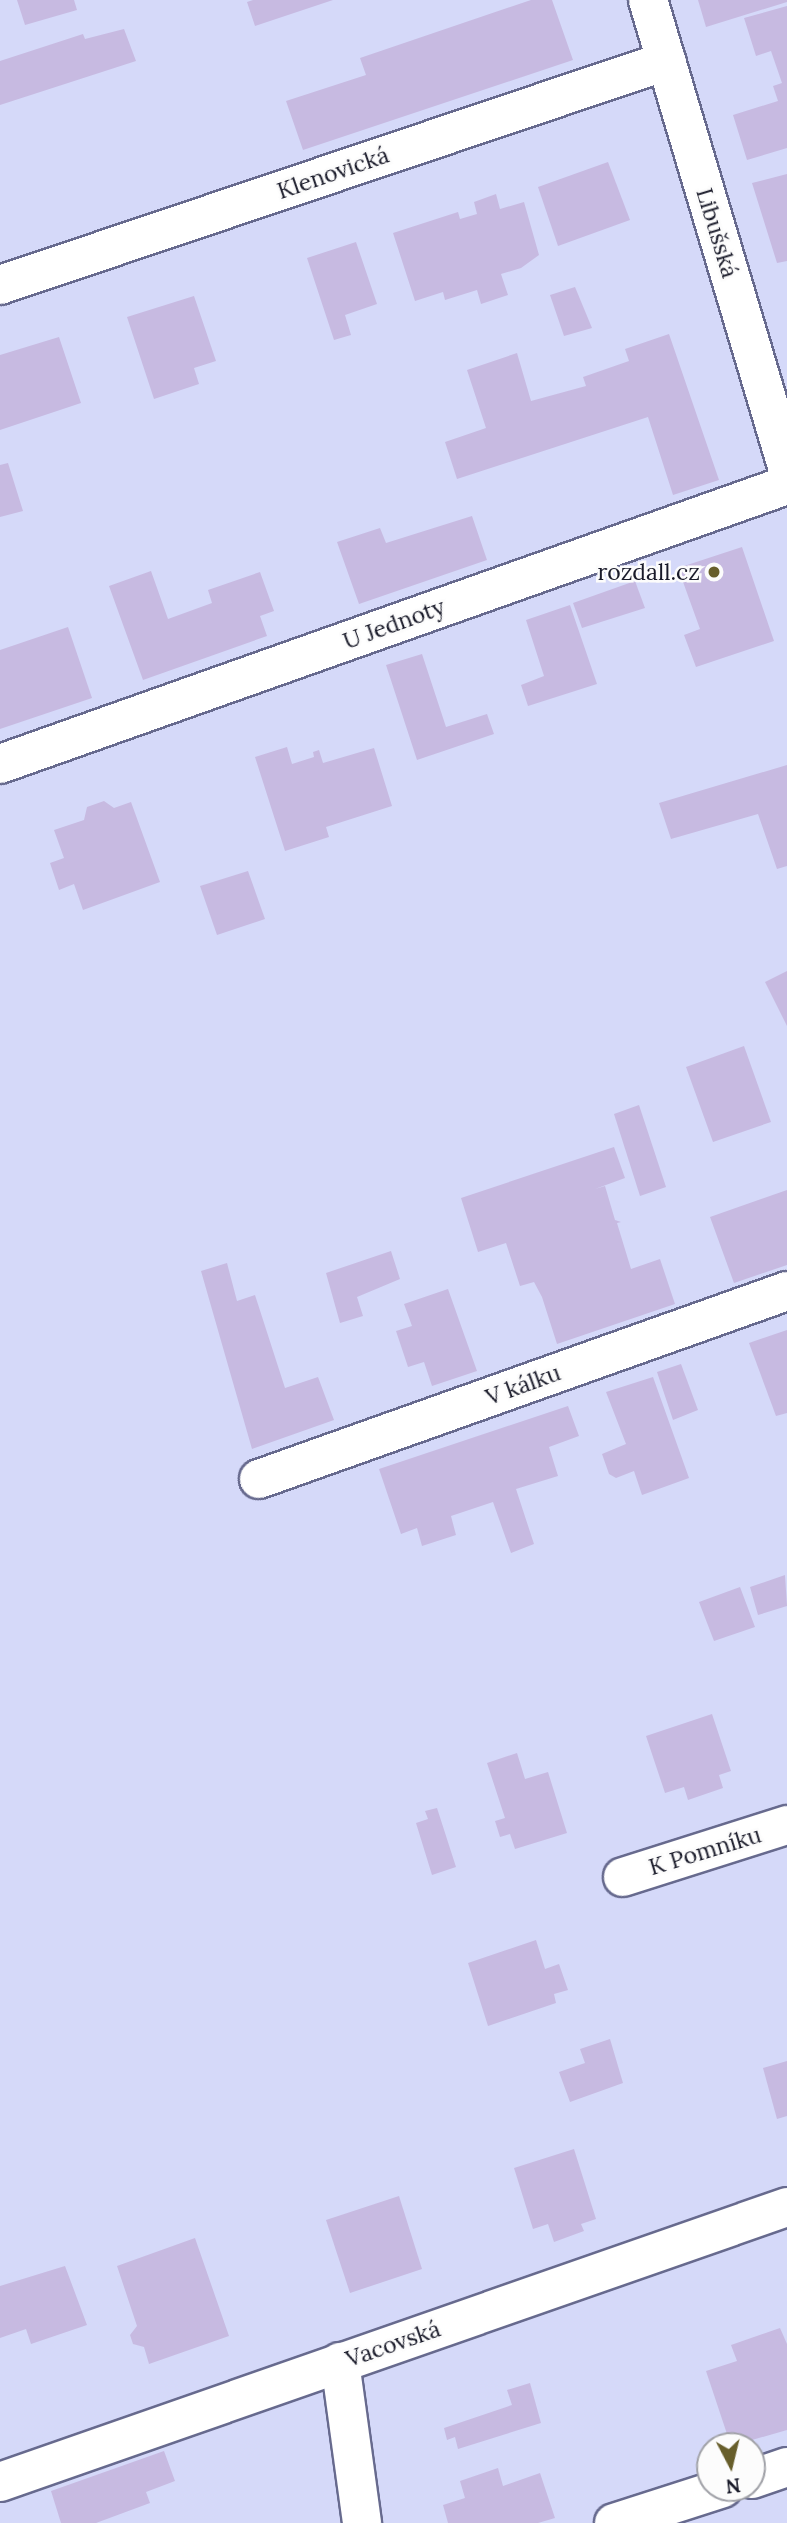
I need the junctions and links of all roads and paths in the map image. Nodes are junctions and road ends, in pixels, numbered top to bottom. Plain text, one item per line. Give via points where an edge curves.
1 (648, 0) edge
2 (666, 61) junction
3 (0, 285) edge
4 (787, 467) edge
5 (787, 485) edge
6 (0, 764) edge
7 (787, 1291) edge
8 (259, 1479) dead end
9 (787, 1825) edge
10 (623, 1877) dead end
11 (787, 2207) edge
12 (340, 2362) junction
13 (787, 2467) edge
14 (766, 2474) edge
15 (0, 2482) edge
16 (696, 2497) edge
17 (362, 2523) edge
18 (614, 2523) edge

1 - 2 street, Libušská
2 - 3 street, Klenovická
2 - 4 street, Libušská
5 - 6 street, U Jednoty
7 - 8 street, V kálku
9 - 10 street, K Pomníku
11 - 12 street, Vacovská
12 - 15 street, Vacovská
12 - 17 street
13 - 14 street
16 - 18 street

